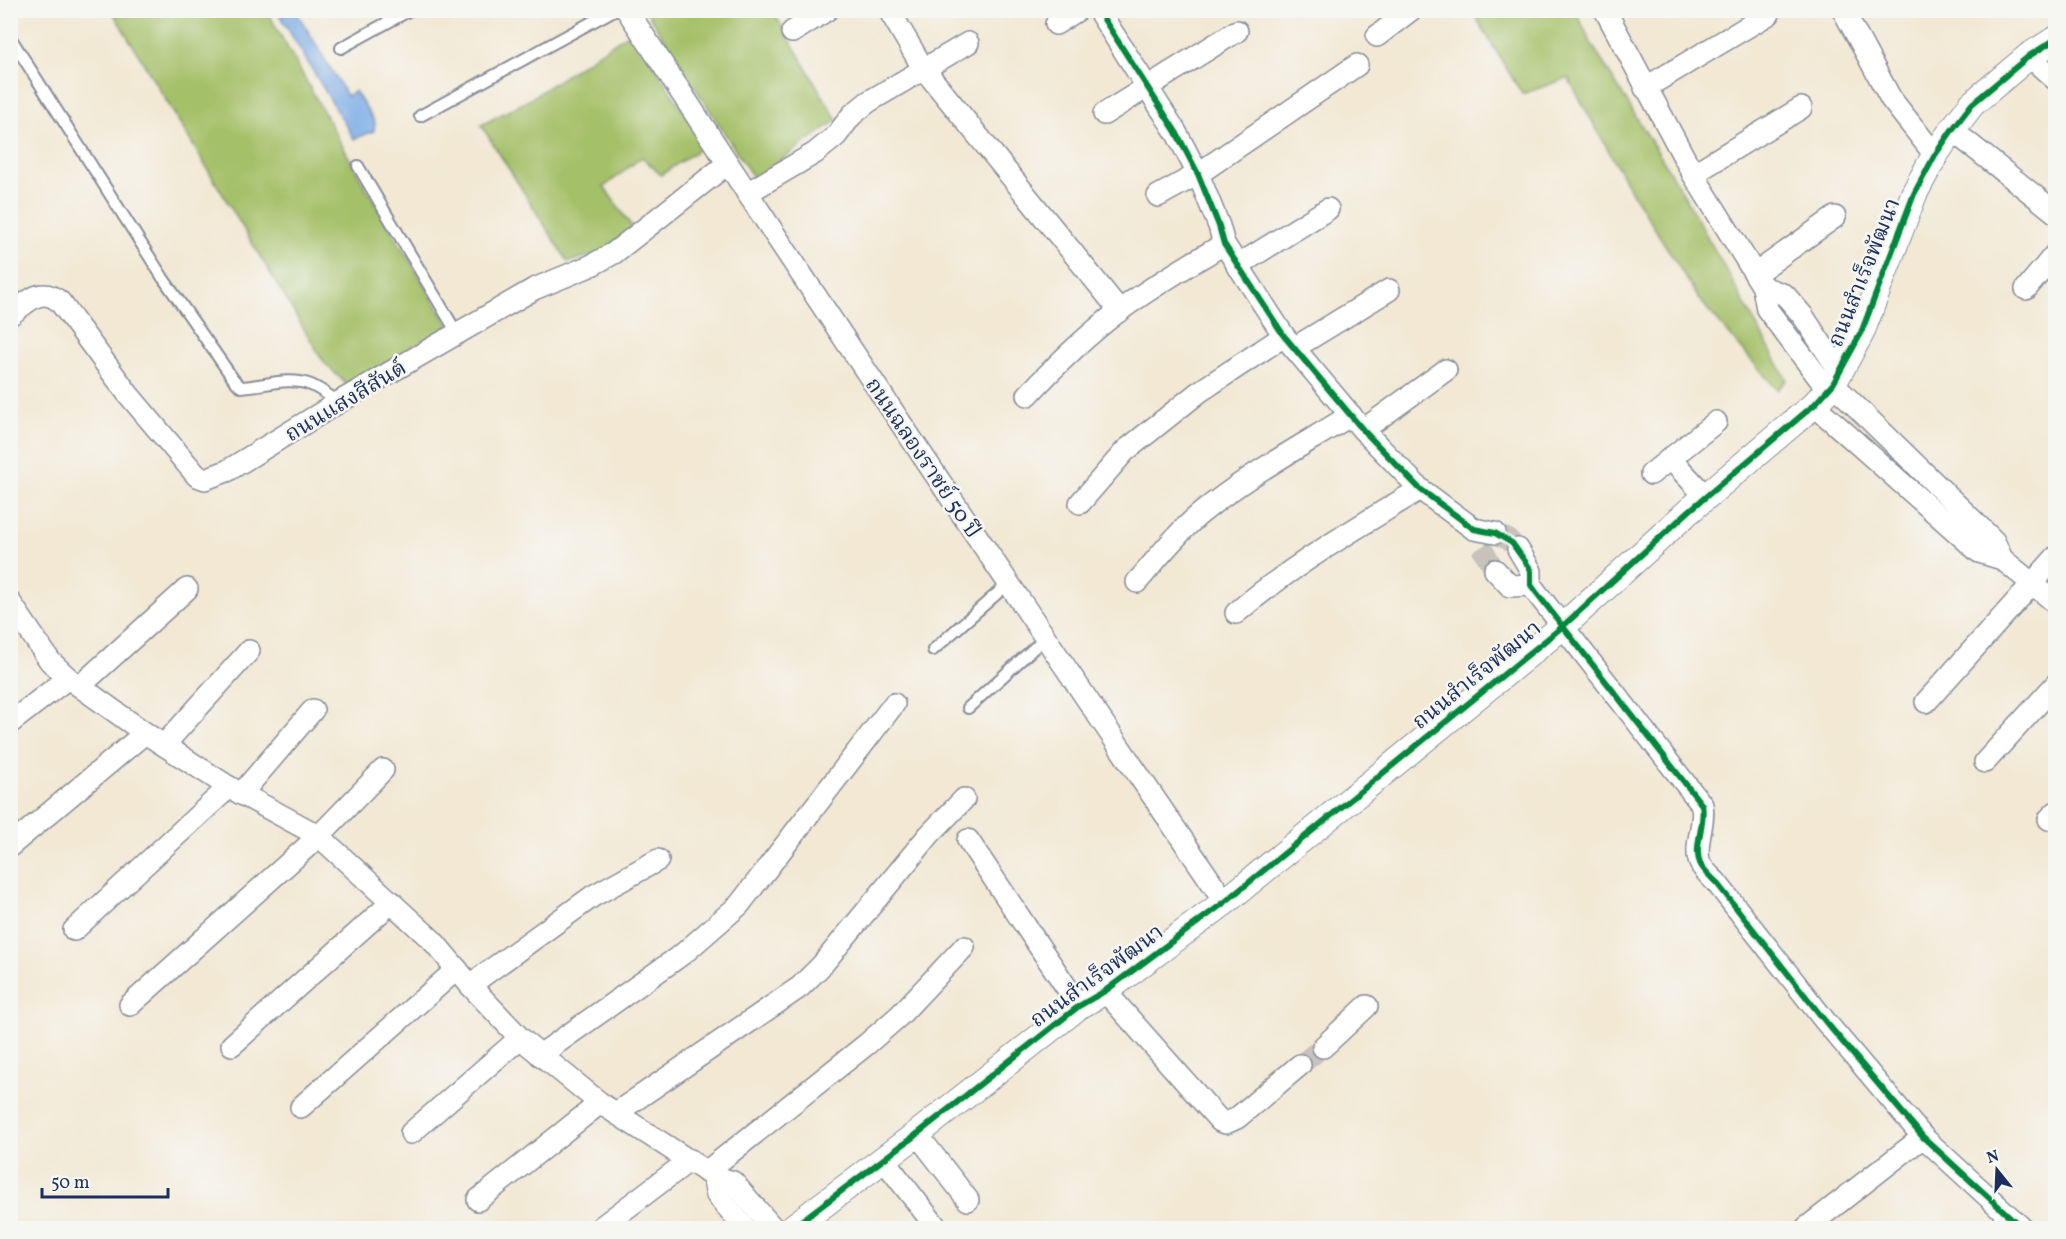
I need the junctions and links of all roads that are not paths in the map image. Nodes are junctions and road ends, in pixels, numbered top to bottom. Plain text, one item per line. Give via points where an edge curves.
1 (410, 10) edge
2 (614, 10) edge
3 (627, 10) edge
4 (826, 10) edge
5 (889, 10) edge
6 (1078, 10) edge
7 (1098, 10) edge
8 (1411, 10) edge
9 (1605, 10) edge
10 (1843, 10) edge
11 (1769, 14) dead end
12 (1056, 24) dead end
13 (1237, 31) dead end
14 (792, 32) dead end
15 (1377, 36) dead end
16 (10, 37) edge
17 (2055, 39) edge
18 (968, 43) dead end
19 (341, 48) dead end
20 (2029, 56) junction
21 (1357, 65) dead end
22 (923, 68) junction
23 (2055, 80) edge
24 (1147, 88) junction
25 (1645, 88) junction
26 (1802, 108) dead end
27 (1104, 114) dead end
28 (420, 116) dead end
29 (1952, 130) junction
30 (1935, 155) junction
31 (727, 164) junction
32 (358, 166) dead end
33 (1198, 174) junction
34 (1693, 174) junction
35 (747, 193) junction
36 (1158, 196) dead end
37 (1328, 209) dead end
38 (2055, 213) edge
39 (1835, 217) dead end
40 (1224, 244) junction
41 (2055, 253) edge
42 (1238, 266) junction
43 (1759, 280) junction
44 (2026, 289) dead end
45 (1389, 290) dead end
46 (1120, 311) junction
47 (10, 315) edge
48 (458, 333) junction
49 (1289, 342) junction
50 (1446, 370) dead end
51 (1829, 388) junction
52 (1028, 395) dead end
53 (339, 402) junction
54 (1716, 422) dead end
55 (1357, 423) junction
56 (1651, 474) dead end
57 (1688, 478) junction
58 (1939, 488) junction
59 (1420, 489) junction
60 (1080, 503) dead end
61 (1924, 503) junction
62 (1483, 536) tunnel mouth
63 (1518, 549) tunnel mouth
64 (2055, 557) edge
65 (2002, 559) junction
66 (1495, 570) tunnel mouth
67 (1137, 582) dead end
68 (1009, 583) junction
69 (2033, 584) junction
70 (1533, 588) junction
71 (187, 589) dead end
72 (2055, 603) edge
73 (11, 606) edge
74 (1236, 613) dead end
75 (1557, 621) junction
76 (1045, 638) junction
77 (933, 650) dead end
78 (249, 651) dead end
79 (74, 682) junction
80 (2055, 684) edge
81 (1926, 702) dead end
82 (894, 704) dead end
83 (968, 708) dead end
84 (313, 710) dead end
85 (10, 723) edge
86 (145, 734) junction
87 (164, 745) junction
88 (1985, 762) dead end
89 (383, 770) dead end
90 (235, 791) junction
91 (964, 799) dead end
92 (319, 836) junction
93 (968, 840) dead end
94 (10, 846) edge
95 (658, 860) dead end
96 (392, 902) junction
97 (1226, 902) junction
98 (74, 930) dead end
99 (963, 947) dead end
100 (463, 977) junction
101 (1105, 991) junction
102 (130, 1005) dead end
103 (1079, 1006) junction
104 (1367, 1006) dead end
105 (519, 1038) junction
106 (232, 1044) dead end
107 (1323, 1047) tunnel mouth
108 (540, 1055) junction
109 (1300, 1065) tunnel mouth
110 (301, 1107) dead end
111 (608, 1108) junction
112 (411, 1133) dead end
113 (917, 1134) junction
114 (1923, 1137) junction
115 (884, 1160) junction
116 (703, 1169) junction
117 (478, 1200) dead end
118 (968, 1200) dead end
119 (600, 1228) edge
120 (745, 1228) edge
121 (773, 1228) edge
122 (792, 1228) edge
123 (937, 1228) edge
124 (1806, 1228) edge
125 (2022, 1228) edge

1 - 19 lane
2 - 28 lane
3 - 31 street, ถนนฉลองราชย์ 50 ปี
4 - 14 street
5 - 22 street
6 - 12 street
7 - 24 street
8 - 15 street
9 - 25 street
10 - 30 street via 1891,99
11 - 25 street
13 - 24 street
16 - 53 lane via 163,278 234,380 241,387 299,382 312,385
17 - 20 street, ถนนสำเร็จพัฒนา
18 - 22 street
20 - 23 street
20 - 29 street, ถนนสำเร็จพัฒนา via 1972,104
21 - 33 street
22 - 35 street via 868,102 815,153
22 - 46 street
24 - 27 street
24 - 33 street
25 - 34 street
26 - 34 street
29 - 30 street, ถนนสำเร็จพัฒนา
29 - 38 street
30 - 51 street, ถนนสำเร็จพัฒนา via 1914,194 1861,333
31 - 35 street, ถนนฉลองราชย์ 50 ปี
31 - 48 street, ถนนแสงสีสันต์ via 614,253 534,289
32 - 48 lane
33 - 36 street
33 - 40 street
34 - 43 street
35 - 68 street, ถนนฉลองราชย์ 50 ปี
37 - 42 street
39 - 43 street
40 - 42 street
40 - 46 street
41 - 44 street
42 - 49 street
43 - 51 street via 1785,295 1803,316
45 - 49 street
46 - 52 street via 1055,366
47 - 53 street, ถนนแสงสีสันต์ via 31,299 44,294 53,296 128,394 197,476 205,479 227,471
48 - 53 street, ถนนแสงสีสันต์
49 - 55 street
49 - 60 street via 1198,392 1125,451
50 - 55 street
51 - 57 street, ถนนสำเร็จพัฒนา
51 - 58 street
51 - 61 street
54 - 57 street
55 - 59 street
55 - 67 street via 1238,485 1175,537
56 - 57 street
57 - 75 street, ถนนสำเร็จพัฒนา
58 - 61 street
58 - 65 street via 1994,541
59 - 62 street
59 - 74 street via 1294,568
61 - 65 street via 1979,552
63 - 70 street via 1531,571
64 - 69 street
65 - 69 street
66 - 70 street via 1510,586
68 - 76 street, ถนนฉลองราชย์ 50 ปี
68 - 77 lane
69 - 72 street
69 - 81 street
70 - 75 street
71 - 79 street
73 - 79 street via 50,661
75 - 97 street, ถนนสำเร็จพัฒนา
75 - 114 street via 1702,805 1698,856 1701,866
76 - 83 lane
76 - 97 street, ถนนฉลองราชย์ 50 ปี
78 - 87 street
79 - 85 street
79 - 86 street
80 - 88 street
82 - 108 street via 739,905 684,953
84 - 90 street
86 - 87 street
86 - 94 street
87 - 90 street
89 - 92 street
90 - 92 street
90 - 98 street
91 - 111 street via 928,835 800,987
92 - 96 street
92 - 102 street
93 - 103 street
95 - 100 street
96 - 100 street
96 - 106 street
97 - 101 street, ถนนสำเร็จพัฒนา
99 - 116 street via 900,1015 867,1044
100 - 105 street
100 - 110 street
101 - 103 street, ถนนสำเร็จพัฒนา
101 - 109 street via 1220,1121 1226,1123 1237,1118
103 - 113 street, ถนนสำเร็จพัฒนา
104 - 107 street
105 - 108 street
105 - 112 street
108 - 111 street
111 - 116 street
111 - 117 street
113 - 115 street, ถนนสำเร็จพัฒนา
113 - 118 street
114 - 124 street
114 - 125 street
115 - 122 street, ถนนสำเร็จพัฒนา
115 - 123 street
116 - 119 street
116 - 120 street via 717,1195
116 - 121 street via 733,1182

